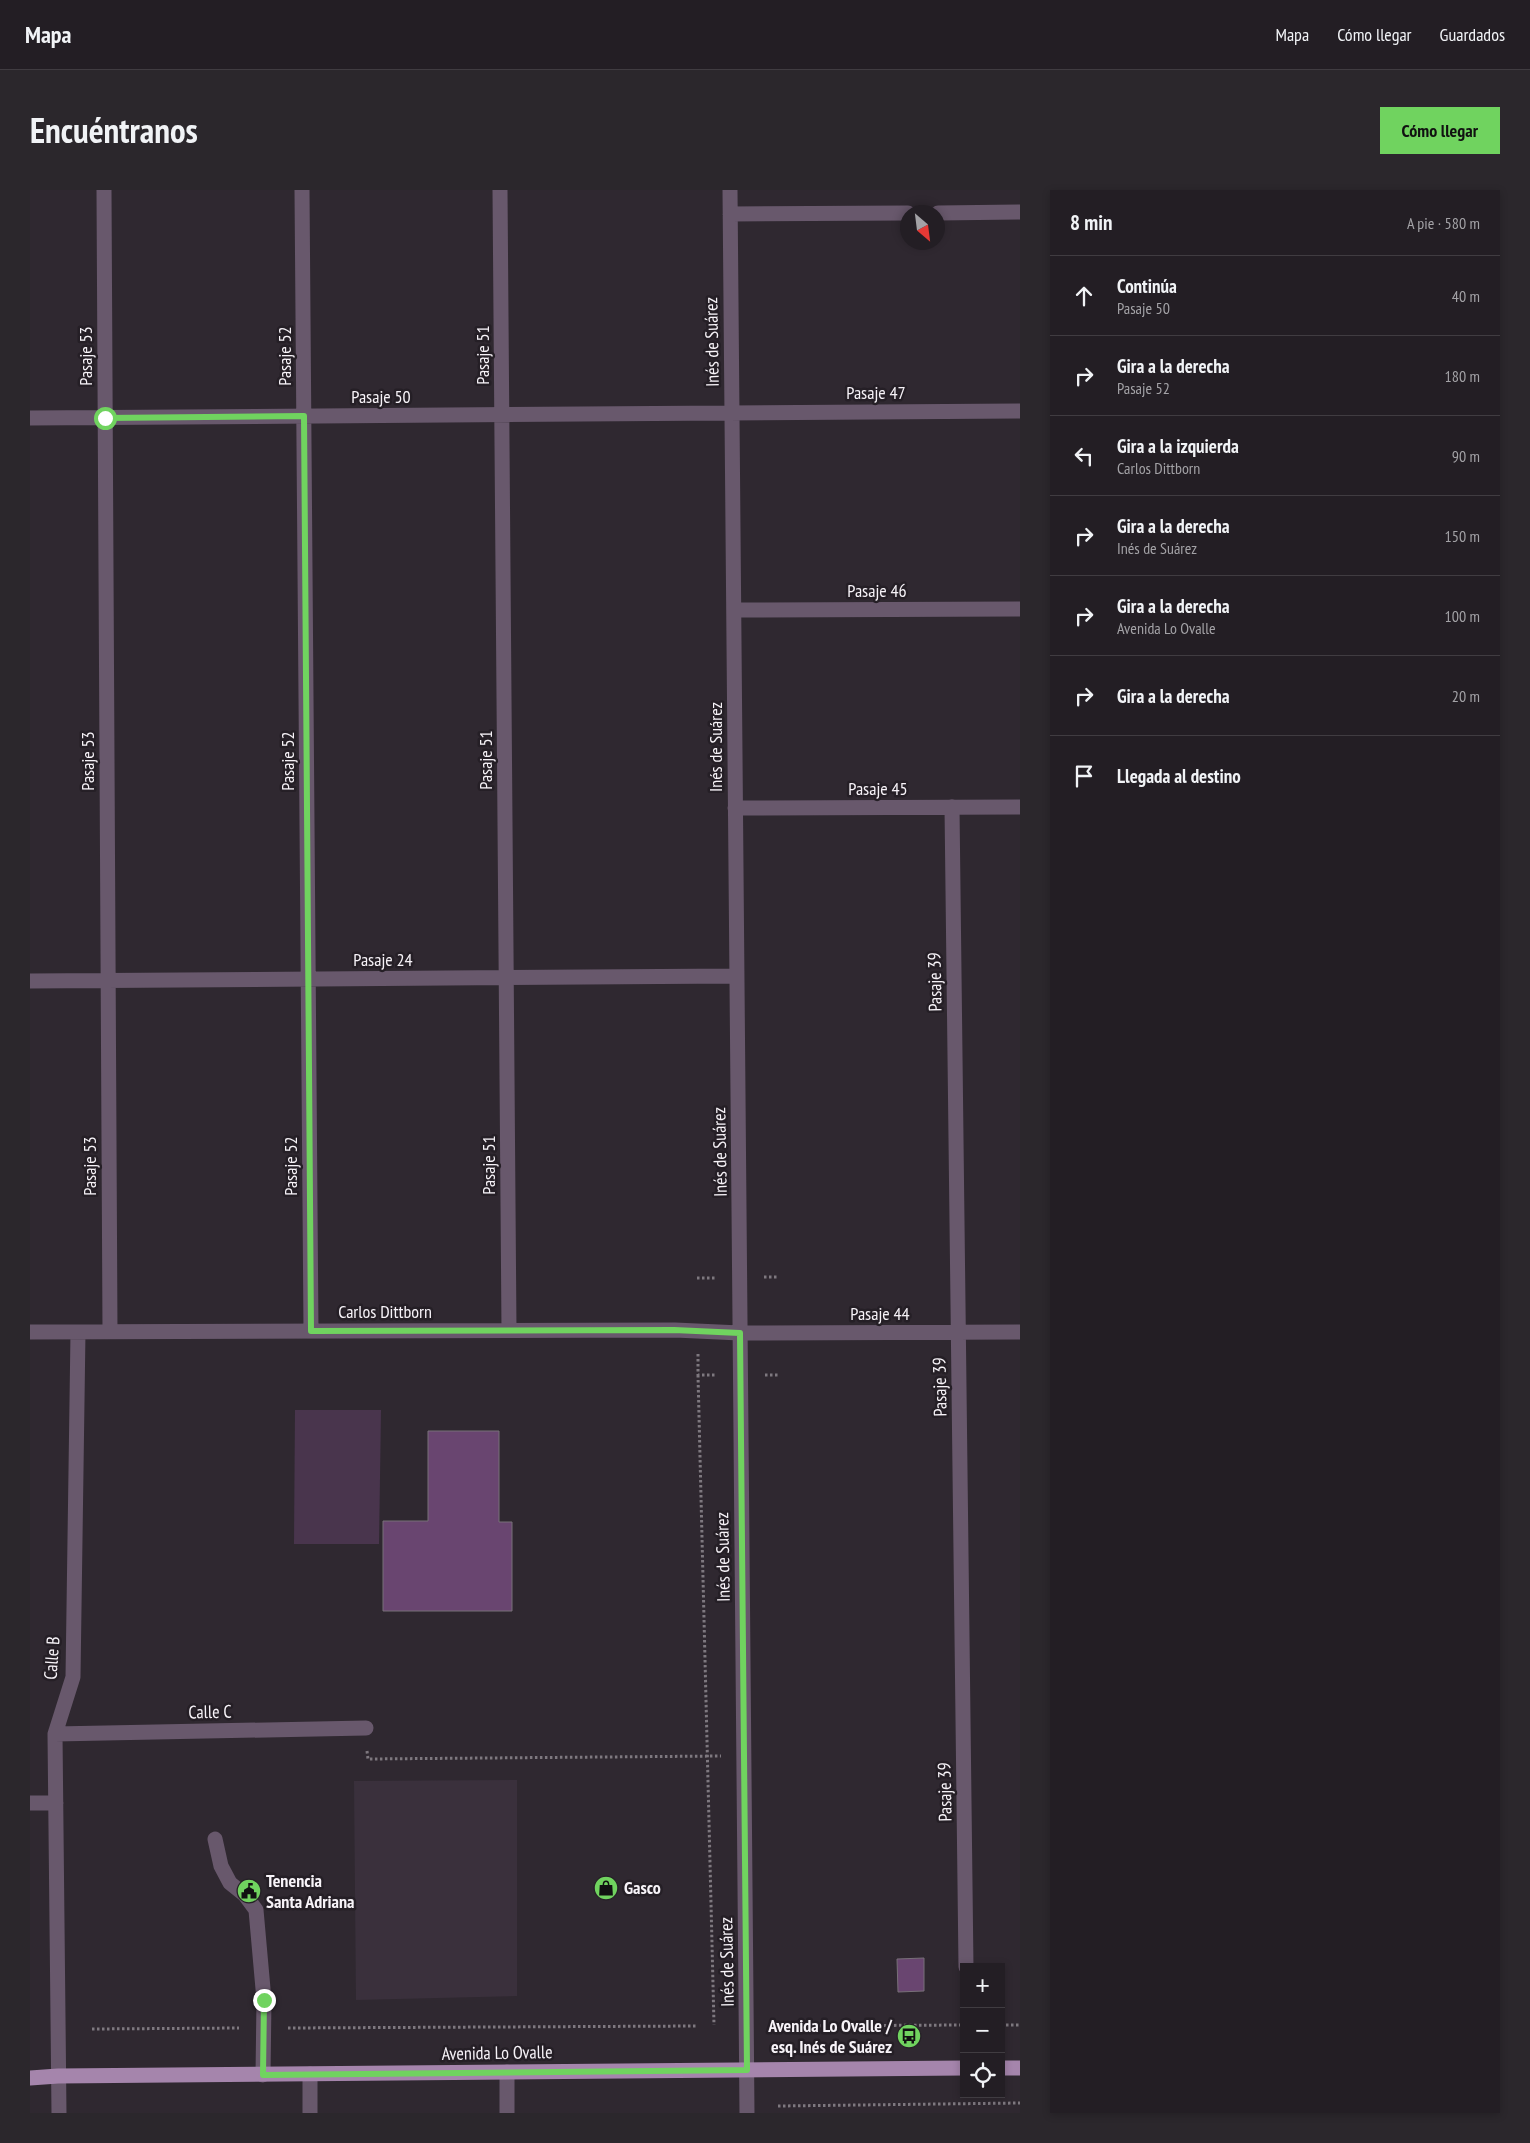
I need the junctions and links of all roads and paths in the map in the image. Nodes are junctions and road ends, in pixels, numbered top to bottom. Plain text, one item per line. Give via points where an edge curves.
1 (104, 190) edge
2 (302, 190) edge
3 (500, 190) edge
4 (730, 190) edge
5 (1020, 212) edge
6 (900, 213) edge
7 (945, 213) edge
8 (730, 214) junction
9 (1020, 411) edge
10 (732, 413) junction
11 (502, 414) junction
12 (304, 416) junction
13 (30, 418) edge
14 (105, 418) junction
15 (1020, 609) edge
16 (734, 610) junction
17 (952, 807) junction
18 (1020, 807) edge
19 (735, 808) junction
20 (736, 976) junction
21 (507, 978) junction
22 (308, 979) junction
23 (30, 981) edge
24 (108, 981) junction
25 (509, 1330) junction
26 (311, 1331) junction
27 (30, 1332) edge
28 (78, 1332) junction
29 (110, 1332) junction
30 (958, 1332) junction
31 (1020, 1332) edge
32 (740, 1333) junction
33 (698, 1375) dead end
34 (366, 1728) joint
35 (55, 1734) junction
36 (708, 1756) junction
37 (744, 1756) junction
38 (56, 1803) junction
39 (30, 1804) edge
40 (216, 1839) dead end
41 (966, 1963) edge
42 (714, 2025) dead end
43 (960, 2025) edge
44 (1005, 2025) edge
45 (1020, 2025) edge
46 (697, 2026) dead end
47 (780, 2026) dead end
48 (264, 2028) junction
49 (92, 2029) dead end
50 (960, 2068) edge
51 (1005, 2068) edge
52 (1020, 2068) edge
53 (747, 2070) junction
54 (507, 2072) junction
55 (310, 2074) junction
56 (263, 2075) junction
57 (58, 2076) junction
58 (30, 2078) edge
59 (1020, 2103) edge
60 (778, 2106) dead end
61 (59, 2113) edge
62 (310, 2113) edge
63 (507, 2113) edge
64 (747, 2113) edge

1 - 14 street, Pasaje 53
2 - 12 street, Pasaje 52
3 - 11 street, Pasaje 51
4 - 8 street, Inés de Suárez
5 - 7 street
6 - 8 street
8 - 10 street, Inés de Suárez
9 - 10 street, Pasaje 47
10 - 11 street, Pasaje 50
10 - 16 street, Inés de Suárez
11 - 12 street, Pasaje 50
11 - 21 street, Pasaje 51
12 - 14 street, Pasaje 50
12 - 22 street, Pasaje 52
13 - 14 street, Pasaje 50
14 - 24 street, Pasaje 53
15 - 16 street, Pasaje 46
16 - 19 street, Inés de Suárez
17 - 18 street, Pasaje 45
17 - 19 street, Pasaje 45
17 - 30 street, Pasaje 39
19 - 20 street, Inés de Suárez
20 - 21 street, Pasaje 24
20 - 32 street, Inés de Suárez
21 - 22 street, Pasaje 24
21 - 25 street, Pasaje 51
22 - 24 street, Pasaje 24
22 - 26 street, Pasaje 52
23 - 24 street, Pasaje 24
24 - 29 street, Pasaje 53
25 - 26 street, Carlos Dittborn
25 - 32 street, Carlos Dittborn
26 - 29 street, Carlos Dittborn
27 - 28 street, Carlos Dittborn
28 - 29 street, Carlos Dittborn
28 - 35 street, Calle B via 73,1677
30 - 31 street, Pasaje 44
30 - 32 street, Pasaje 44
30 - 41 street, Pasaje 39
32 - 37 street, Inés de Suárez
33 - 36 path
34 - 35 street, Calle C
34 - 36 path via 368,1759
35 - 38 street, Calle B
36 - 37 path
36 - 42 path
37 - 53 street, Inés de Suárez
38 - 39 street
38 - 57 street, Calle B
40 - 48 street via 220,1866 230,1884 245,1895 256,1910
43 - 47 path
44 - 45 path
46 - 48 path
48 - 49 path
48 - 56 street
50 - 53 main road, Avenida Lo Ovalle
51 - 52 main road
53 - 54 main road, Avenida Lo Ovalle
53 - 64 street, Inés de Suárez
54 - 55 main road, Avenida Lo Ovalle
54 - 63 street
55 - 56 main road, Avenida Lo Ovalle
55 - 62 street
56 - 57 main road, Avenida Lo Ovalle
57 - 58 main road, Avenida Lo Ovalle
57 - 61 street, Calle B
59 - 60 path

